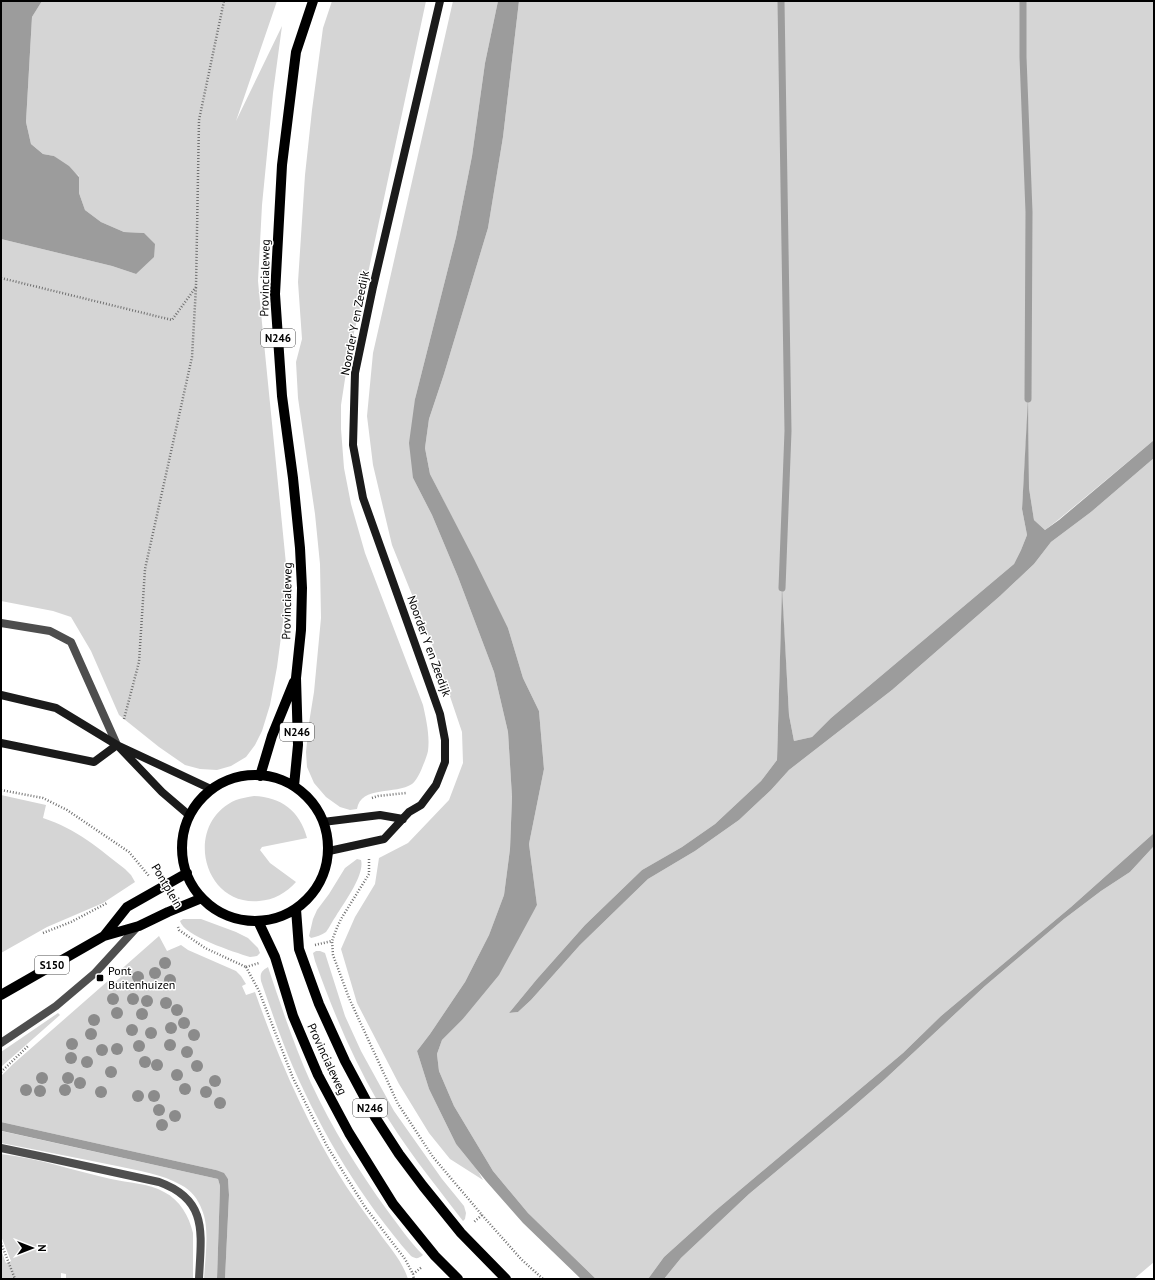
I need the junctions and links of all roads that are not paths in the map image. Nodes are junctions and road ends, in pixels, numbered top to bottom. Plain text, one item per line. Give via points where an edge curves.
1 (313, 1) edge
2 (440, 1) edge
3 (1, 623) edge
4 (296, 678) junction
5 (1, 695) edge
6 (1, 744) edge
7 (117, 745) junction
8 (260, 776) junction
9 (294, 786) junction
10 (211, 789) junction
11 (190, 816) junction
12 (402, 819) junction
13 (323, 822) junction
14 (329, 851) junction
15 (187, 873) junction
16 (202, 898) junction
17 (296, 909) junction
18 (258, 921) junction
19 (139, 926) junction
20 (104, 936) junction
21 (1, 995) edge
22 (1, 1043) edge
23 (1, 1148) edge
24 (199, 1279) edge
25 (458, 1279) edge
26 (506, 1279) edge

1 - 4 main road, Provincialeweg / N246 via 296,52 282,165 275,294 282,396 300,548 302,630
2 - 12 street, Noorder Y en Zeedijk via 355,373 353,445 363,498 440,714 445,740 445,762 436,785 421,805
3 - 7 lane via 50,631 71,642
4 - 8 main road, Provincialeweg / N246 via 272,736
4 - 9 main road, Provincialeweg / N246 via 298,745
5 - 7 street via 56,708
6 - 7 street via 94,762
7 - 10 street
7 - 11 street via 162,792
8 - 9 main road via 274,777
8 - 10 main road via 233,778
9 - 13 main road via 310,799
10 - 11 main road via 199,801
11 - 15 main road via 182,850
12 - 13 street via 380,815
12 - 14 street, Noorder Y en Zeedijk via 384,839
13 - 14 main road
14 - 17 main road via 316,889
15 - 16 main road
15 - 20 main road, S150 via 127,907
16 - 18 main road via 220,912 238,919
16 - 19 main road, S150
17 - 18 main road via 278,918
17 - 26 main road, Provincialeweg / N246 via 300,949 319,1004 345,1061 375,1117 398,1154 461,1233
18 - 25 main road, Provincialeweg / N246 via 275,957 293,1016 318,1075 349,1133 392,1204 435,1256
19 - 20 main road, S150
19 - 22 lane via 90,978 56,1006
20 - 21 main road, S150
23 - 24 lane via 159,1182 181,1192 190,1201 199,1220

